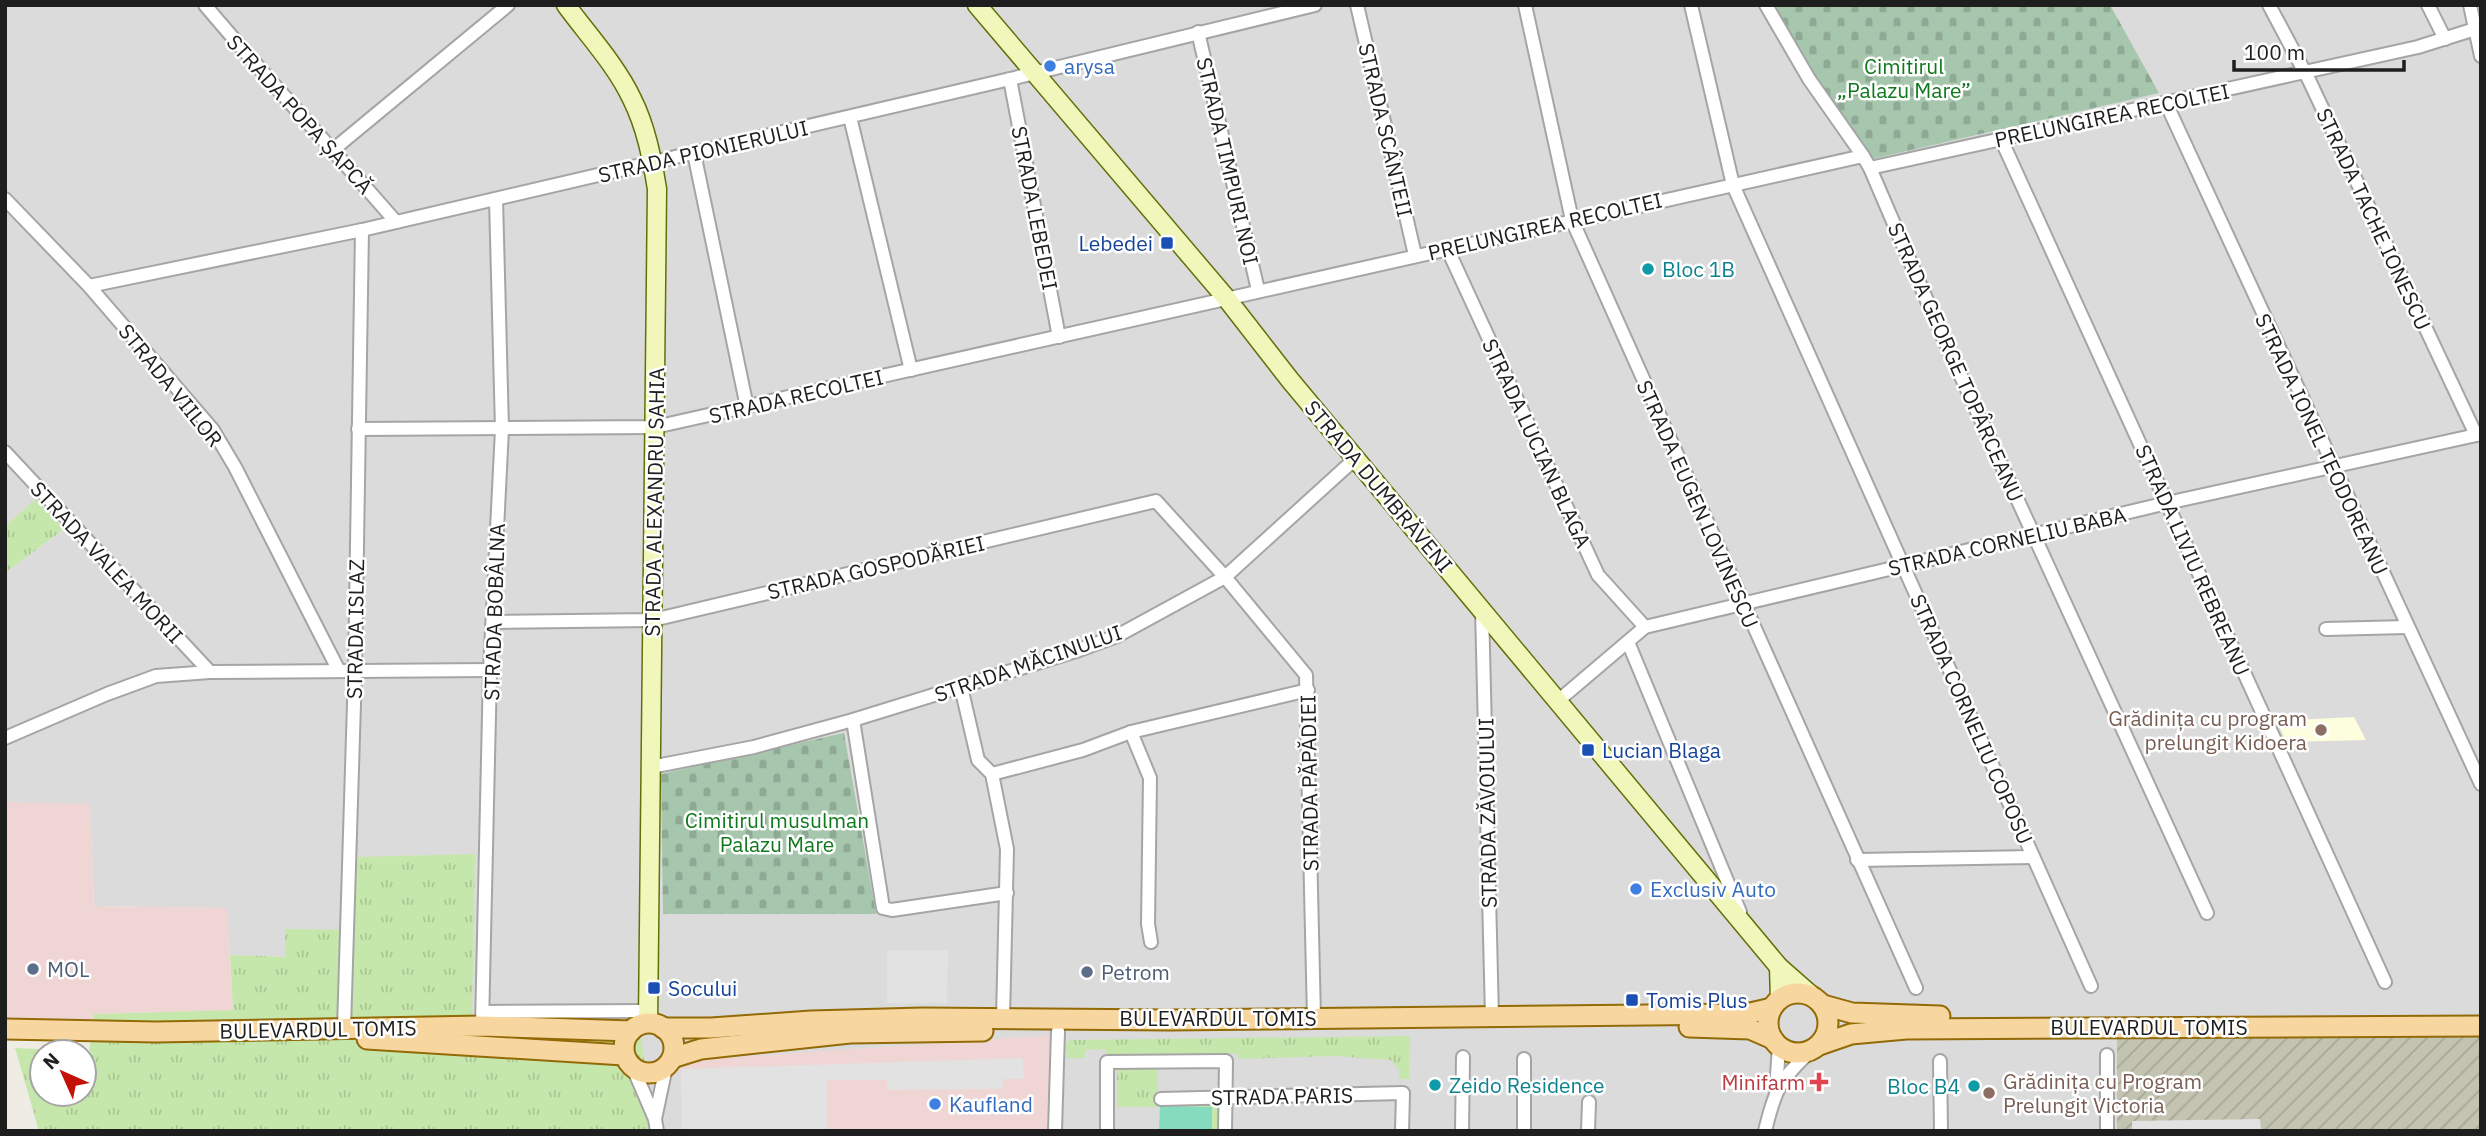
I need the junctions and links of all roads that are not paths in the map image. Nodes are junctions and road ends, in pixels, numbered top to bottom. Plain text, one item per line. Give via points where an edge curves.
1 (205, 5) edge
2 (508, 5) edge
3 (566, 5) edge
4 (977, 5) edge
5 (1315, 5) edge
6 (1357, 5) edge
7 (1525, 5) edge
8 (1691, 5) edge
9 (1766, 5) edge
10 (2269, 5) edge
11 (2428, 5) edge
12 (2470, 5) edge
13 (2475, 29) junction
14 (1198, 32) junction
15 (2445, 39) junction
16 (2481, 56) edge
17 (2305, 72) junction
18 (1035, 74) junction
19 (1010, 79) junction
20 (2166, 103) junction
21 (850, 117) junction
22 (2001, 139) junction
23 (334, 149) junction
24 (694, 153) junction
25 (1863, 156) junction
26 (653, 162) junction
27 (1870, 169) junction
28 (1733, 185) junction
29 (5, 199) edge
30 (496, 199) junction
31 (1572, 220) junction
32 (396, 222) junction
33 (362, 230) junction
34 (1447, 248) junction
35 (1415, 255) junction
36 (89, 286) junction
37 (1258, 290) junction
38 (1227, 299) junction
39 (1059, 337) junction
40 (911, 370) junction
41 (747, 407) junction
42 (655, 427) junction
43 (358, 429) junction
44 (502, 429) junction
45 (2478, 435) edge
46 (5, 452) edge
47 (1356, 458) junction
48 (2332, 466) junction
49 (2167, 503) junction
50 (2034, 534) junction
51 (1904, 565) junction
52 (1225, 577) junction
53 (1742, 604) junction
54 (1482, 609) junction
55 (653, 620) junction
56 (493, 622) junction
57 (1645, 627) junction
58 (2407, 627) junction
59 (2326, 629) dead end
60 (1628, 642) junction
61 (490, 670) junction
62 (338, 671) junction
63 (355, 671) junction
64 (210, 672) junction
65 (961, 687) junction
66 (1308, 690) junction
67 (1559, 700) junction
68 (853, 720) junction
69 (1131, 732) junction
70 (5, 738) edge
71 (651, 767) junction
72 (992, 774) junction
73 (2481, 784) edge
74 (2033, 857) junction
75 (1857, 860) junction
76 (1007, 893) junction
77 (2207, 912) dead end
78 (1745, 926) junction
79 (1151, 942) dead end
80 (1780, 967) junction
81 (2385, 982) dead end
82 (2091, 986) dead end
83 (1916, 988) dead end
84 (1817, 1000) junction
85 (1776, 1004) junction
86 (2481, 1015) edge
87 (1492, 1017) junction
88 (1003, 1018) junction
89 (1314, 1018) junction
90 (482, 1019) junction
91 (648, 1023) junction
92 (2481, 1026) edge
93 (5, 1028) edge
94 (344, 1028) junction
95 (1058, 1031) junction
96 (5, 1038) edge
97 (1776, 1043) junction
98 (1815, 1047) junction
99 (2107, 1055) dead end
100 (1463, 1057) dead end
101 (1524, 1059) dead end
102 (629, 1061) junction
103 (1940, 1061) dead end
104 (669, 1063) junction
105 (1776, 1091) junction
106 (1226, 1098) junction
107 (1161, 1099) dead end
108 (1589, 1102) dead end
109 (656, 1125) edge
110 (1055, 1131) edge
111 (1107, 1131) edge
112 (1225, 1131) edge
113 (1402, 1131) edge
114 (1462, 1131) edge
115 (1524, 1131) edge
116 (1588, 1131) edge
117 (1765, 1131) edge
118 (1941, 1131) edge
119 (2107, 1131) edge

1 - 23 street, STRADA POPA ȘAPCĂ
2 - 23 street
3 - 26 street, STRADA ALEXANDRU SAHIA via 632,99
4 - 18 street, STRADA DUMBRĂVENI
5 - 14 street, STRADA PIONIERULUI
6 - 35 street, STRADA SCÂNTEII
7 - 31 street, STRADA EUGEN LOVINESCU
8 - 28 street, STRADA CORNELIU COPOSU
9 - 25 street, STRADA GEORGE TOPÂRCEANU via 1809,79
10 - 17 street, STRADA TACHE IONESCU
11 - 15 street
12 - 13 street
13 - 15 street, PRELUNGIREA RECOLTEI
13 - 16 street
14 - 18 street, STRADA PIONIERULUI
14 - 37 street, STRADA TIMPURI NOI
15 - 17 street, PRELUNGIREA RECOLTEI
17 - 20 street, PRELUNGIREA RECOLTEI
17 - 45 street, STRADA TACHE IONESCU
18 - 19 street, STRADA PIONIERULUI
18 - 38 street, STRADA DUMBRĂVENI
19 - 21 street, STRADA PIONIERULUI
19 - 39 street, STRADA LEBEDEI
20 - 22 street, PRELUNGIREA RECOLTEI
20 - 48 street, STRADA IONEL TEODOREANU
21 - 24 street, STRADA PIONIERULUI
21 - 40 street
22 - 27 street, PRELUNGIREA RECOLTEI
22 - 49 street, STRADA LIVIU REBREANU
23 - 32 street, STRADA POPA ȘAPCĂ
24 - 26 street, STRADA PIONIERULUI
24 - 41 street
25 - 27 street, STRADA GEORGE TOPÂRCEANU
25 - 28 street, PRELUNGIREA RECOLTEI
26 - 30 street, STRADA PIONIERULUI
26 - 42 street, STRADA ALEXANDRU SAHIA via 657,188
27 - 50 street, STRADA GEORGE TOPÂRCEANU
28 - 31 street, PRELUNGIREA RECOLTEI
28 - 51 street, STRADA CORNELIU COPOSU
29 - 36 street, STRADA VIILOR
30 - 32 street, STRADA PIONIERULUI
30 - 44 street, STRADA BOBÂLNA
31 - 34 street, PRELUNGIREA RECOLTEI
31 - 53 street, STRADA EUGEN LOVINESCU
32 - 33 street, STRADA PIONIERULUI
33 - 36 street, STRADA PIONIERULUI
33 - 43 street, STRADA ISLAZ
34 - 35 street, PRELUNGIREA RECOLTEI
34 - 57 street, STRADA LUCIAN BLAGA via 1598,575
35 - 37 street, PRELUNGIREA RECOLTEI
36 - 62 street, STRADA VIILOR via 213,430
37 - 38 street, PRELUNGIREA RECOLTEI
38 - 39 street, STRADA RECOLTEI
38 - 47 street, STRADA DUMBRĂVENI
39 - 40 street, STRADA RECOLTEI
40 - 41 street, STRADA RECOLTEI
41 - 42 street, STRADA RECOLTEI
42 - 44 street, STRADA RECOLTEI
42 - 55 street, STRADA ALEXANDRU SAHIA
43 - 44 street, STRADA RECOLTEI
43 - 63 street, STRADA ISLAZ
44 - 56 street, STRADA BOBÂLNA
45 - 48 street, STRADA CORNELIU BABA
46 - 64 street, STRADA VALEA MORII
47 - 52 street, STRADA MĂCINULUI
47 - 54 street, STRADA DUMBRĂVENI
48 - 49 street, STRADA CORNELIU BABA
48 - 58 street, STRADA IONEL TEODOREANU
49 - 50 street, STRADA CORNELIU BABA
49 - 81 street, STRADA LIVIU REBREANU
50 - 51 street, STRADA CORNELIU BABA
50 - 77 street, STRADA GEORGE TOPÂRCEANU
51 - 53 street, STRADA CORNELIU BABA
51 - 74 street, STRADA CORNELIU COPOSU
52 - 55 street, STRADA GOSPODĂRIEI via 1156,501
52 - 65 street, STRADA MĂCINULUI via 1117,636
52 - 66 street, STRADA PĂPĂDIEI via 1306,675
53 - 57 street, STRADA CORNELIU BABA
53 - 75 street, STRADA EUGEN LOVINESCU
54 - 67 street, STRADA DUMBRĂVENI
54 - 87 street, STRADA ZĂVOIULUI
55 - 56 street, STRADA GOSPODĂRIEI
55 - 71 street, STRADA ALEXANDRU SAHIA
56 - 61 street, STRADA BOBÂLNA
57 - 60 street, STRADA CORNELIU BABA
58 - 59 street
58 - 73 street, STRADA IONEL TEODOREANU
60 - 67 street, STRADA CORNELIU BABA
60 - 78 street
61 - 63 street
61 - 90 street, STRADA BOBÂLNA
62 - 63 street
62 - 64 street
63 - 94 street, STRADA ISLAZ
64 - 70 street via 156,676
65 - 68 street, STRADA MĂCINULUI
65 - 72 street via 978,760
66 - 69 street
66 - 89 street, STRADA PĂPĂDIEI
67 - 78 street, STRADA DUMBRĂVENI
68 - 71 street, STRADA MĂCINULUI via 754,747
68 - 76 street via 884,908
69 - 72 street
69 - 79 street via 1150,778 1147,924
71 - 91 street, STRADA ALEXANDRU SAHIA
72 - 76 street via 1007,849
74 - 75 street
74 - 82 street, STRADA CORNELIU COPOSU
75 - 83 street, STRADA EUGEN LOVINESCU
76 - 88 street
78 - 80 street, STRADA DUMBRĂVENI
80 - 84 street, STRADA DUMBRĂVENI
80 - 85 street
84 - 85 main road via 1798,993
84 - 86 main road, BULEVARDUL TOMIS via 1852,1013 1931,1016
84 - 98 main road via 1826,1011 1828,1026
85 - 87 main road, BULEVARDUL TOMIS via 1746,1014
85 - 97 main road via 1769,1027
87 - 89 main road, BULEVARDUL TOMIS
88 - 89 main road, BULEVARDUL TOMIS
88 - 91 main road, BULEVARDUL TOMIS via 811,1021 711,1028
90 - 91 main road, BULEVARDUL TOMIS
90 - 94 main road, BULEVARDUL TOMIS
91 - 102 main road via 626,1037
91 - 104 main road via 671,1036 674,1047
92 - 98 main road, BULEVARDUL TOMIS via 1906,1029 1851,1034
93 - 94 main road, BULEVARDUL TOMIS via 156,1032
95 - 97 main road, BULEVARDUL TOMIS via 1692,1027 1750,1029
95 - 104 main road, BULEVARDUL TOMIS via 850,1034 701,1049
95 - 110 street
96 - 102 main road, BULEVARDUL TOMIS via 156,1042 340,1037
97 - 98 main road via 1795,1053
97 - 105 street
98 - 105 street
99 - 119 street
100 - 114 street
101 - 115 street
102 - 104 main road via 644,1073 655,1073
102 - 109 street
103 - 118 street
104 - 109 street
105 - 117 street
106 - 107 street, STRADA PARIS
106 - 111 street via 1226,1061 1107,1062
106 - 112 street
106 - 113 street, STRADA PARIS via 1403,1093
108 - 116 street

